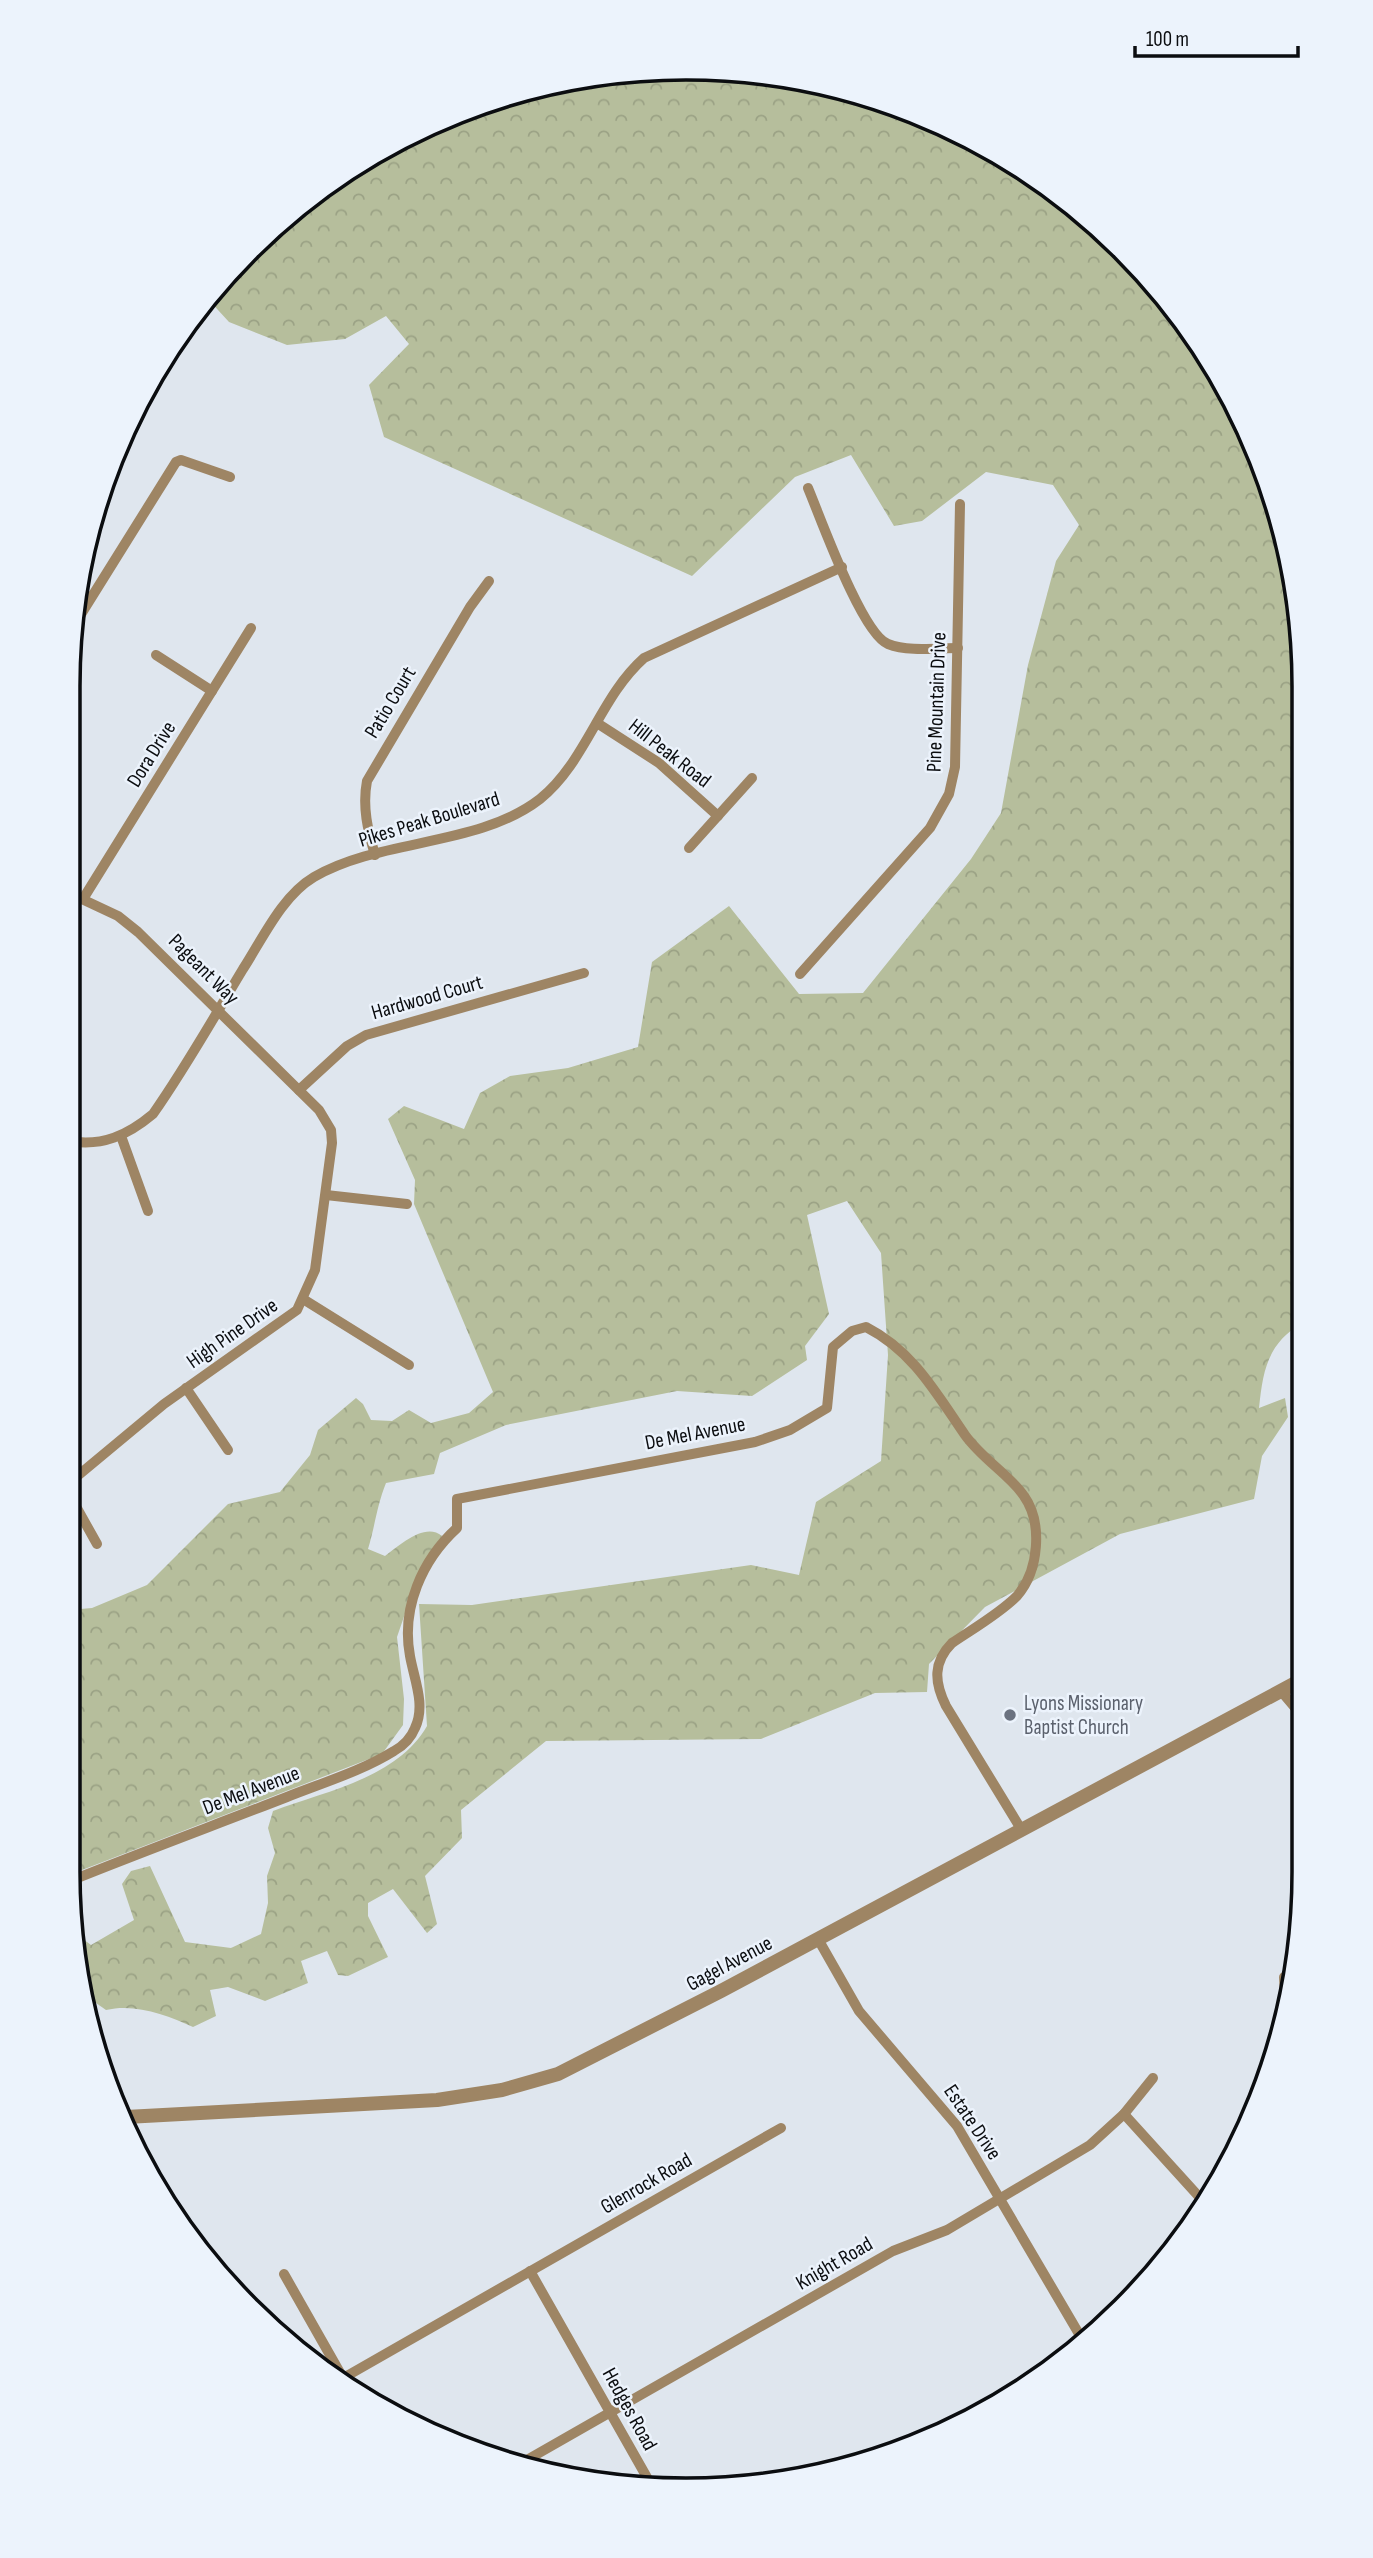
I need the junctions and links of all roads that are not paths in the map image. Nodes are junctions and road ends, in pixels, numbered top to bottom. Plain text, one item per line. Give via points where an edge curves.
1 (230, 477) dead end
2 (808, 488) dead end
3 (960, 503) dead end
4 (842, 567) junction
5 (489, 581) dead end
6 (86, 606) edge
7 (251, 628) dead end
8 (958, 648) junction
9 (156, 655) dead end
10 (212, 691) junction
11 (597, 723) junction
12 (752, 778) dead end
13 (718, 816) junction
14 (689, 848) dead end
15 (375, 855) junction
16 (80, 898) edge
17 (83, 899) junction
18 (584, 973) dead end
19 (800, 974) dead end
20 (218, 1010) junction
21 (299, 1090) junction
22 (121, 1136) junction
23 (80, 1142) edge
24 (326, 1195) junction
25 (407, 1204) dead end
26 (148, 1211) dead end
27 (303, 1299) junction
28 (409, 1365) dead end
29 (186, 1388) junction
30 (228, 1450) dead end
31 (80, 1473) edge
32 (80, 1514) edge
33 (97, 1544) dead end
34 (1292, 1685) edge
35 (1281, 1691) junction
36 (1292, 1704) edge
37 (1021, 1829) junction
38 (80, 1877) edge
39 (818, 1939) junction
40 (1153, 2078) dead end
41 (1124, 2114) junction
42 (133, 2117) edge
43 (781, 2128) dead end
44 (1198, 2196) edge
45 (1000, 2199) junction
46 (530, 2271) junction
47 (284, 2274) dead end
48 (1079, 2333) edge
49 (332, 2362) edge
50 (349, 2374) edge
51 (610, 2412) junction
52 (531, 2457) edge
53 (646, 2476) edge

1 - 6 street via 176,461
2 - 4 street
3 - 8 street, Pine Mountain Drive
4 - 8 street via 877,638 893,646
4 - 11 street, Pikes Peak Boulevard via 654,652 635,666
5 - 15 street, Patio Court via 366,781 366,819
7 - 10 street, Dora Drive
8 - 19 street, Pine Mountain Drive via 955,767 944,806
9 - 10 street
10 - 17 street, Dora Drive
11 - 13 street, Hill Peak Road via 659,763
11 - 15 street, Pikes Peak Boulevard via 555,785 525,808 489,824
12 - 13 street
13 - 14 street
15 - 20 street, Pikes Peak Boulevard via 303,885 285,904
16 - 17 street, Pageant Way
17 - 20 street, Pageant Way via 138,932
18 - 21 street, Hardwood Court via 366,1035 347,1046
20 - 21 street, Pageant Way
20 - 22 street, Pikes Peak Boulevard via 153,1114
21 - 24 street, High Pine Drive via 331,1130
22 - 23 street, Pikes Peak Boulevard
22 - 26 street
24 - 25 street
24 - 27 street, High Pine Drive via 315,1270
27 - 28 street
27 - 29 street, High Pine Drive via 284,1322
29 - 30 street
29 - 31 street, High Pine Drive
32 - 33 street
34 - 35 street, Gagel Avenue
35 - 36 street
35 - 37 street, Gagel Avenue
37 - 38 street, De Mel Avenue via 936,1687 944,1651 1018,1594 1034,1557 1037,1530 1031,1509 1024,1494 982,1457 895,1343 866,1327 852,1331 833,1346 827,1408 790,1430 755,1442 457,1499 457,1528 427,1565 409,1611 408,1641 420,1708 407,1741 392,1753 335,1778
37 - 39 street, Gagel Avenue
39 - 42 street, Gagel Avenue via 576,2067 519,2087 437,2100
39 - 45 street, Estate Drive via 859,2011 944,2108
40 - 41 street, Knight Road
41 - 44 street
41 - 45 street, Knight Road via 1090,2146
43 - 46 street, Glenrock Road
45 - 48 street, Estate Drive
45 - 51 street, Knight Road via 947,2230 893,2251
46 - 50 street, Glenrock Road
46 - 51 street, Hedges Road
47 - 49 street
51 - 52 street, Knight Road
51 - 53 street, Hedges Road

